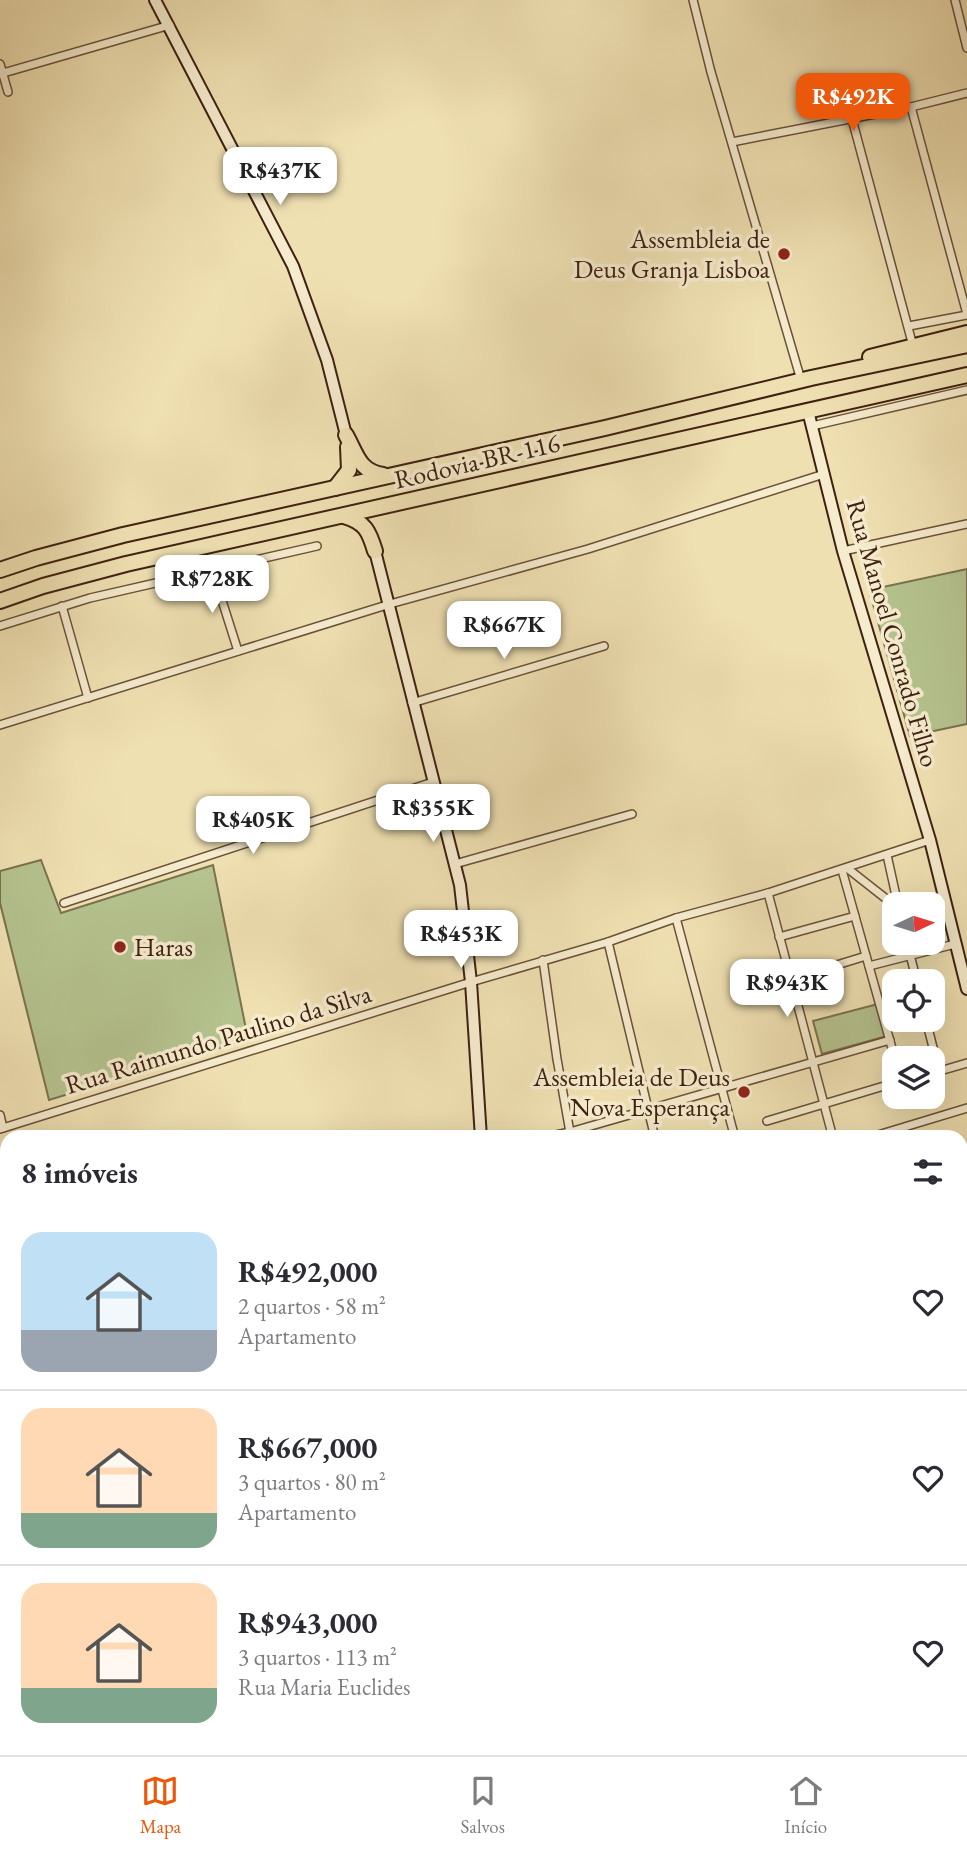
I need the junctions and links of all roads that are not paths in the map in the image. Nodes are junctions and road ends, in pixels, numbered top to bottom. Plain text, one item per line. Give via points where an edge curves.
1 (155, 0) edge
2 (694, 0) edge
3 (955, 0) edge
4 (170, 25) junction
5 (967, 48) edge
6 (0, 64) edge
7 (1, 74) edge
8 (8, 92) dead end
9 (967, 93) edge
10 (911, 107) junction
11 (852, 118) junction
12 (732, 142) junction
13 (967, 314) edge
14 (909, 327) junction
15 (967, 333) edge
16 (913, 345) junction
17 (967, 345) edge
18 (967, 376) edge
19 (806, 380) junction
20 (967, 390) edge
21 (810, 419) junction
22 (346, 435) junction
23 (824, 474) junction
24 (391, 476) junction
25 (334, 489) junction
26 (392, 505) junction
27 (342, 516) junction
28 (967, 524) edge
29 (317, 545) dead end
30 (375, 551) junction
31 (843, 551) junction
32 (212, 569) junction
33 (0, 570) edge
34 (0, 601) edge
35 (390, 604) junction
36 (62, 606) junction
37 (0, 626) edge
38 (604, 646) dead end
39 (238, 651) junction
40 (89, 698) junction
41 (412, 703) junction
42 (0, 725) edge
43 (433, 782) junction
44 (632, 814) dead end
45 (930, 840) junction
46 (887, 855) junction
47 (455, 864) junction
48 (844, 869) junction
49 (894, 892) edge
50 (768, 893) junction
51 (882, 895) edge
52 (64, 903) dead end
53 (855, 916) junction
54 (676, 918) junction
55 (779, 937) junction
56 (608, 942) junction
57 (955, 944) junction
58 (945, 947) edge
59 (866, 956) junction
60 (910, 956) joint
61 (543, 960) junction
62 (869, 966) junction
63 (914, 969) edge
64 (791, 979) junction
65 (471, 982) junction
66 (967, 989) edge
67 (890, 1040) junction
68 (892, 1046) edge
69 (813, 1061) junction
70 (967, 1063) edge
71 (945, 1069) edge
72 (722, 1086) junction
73 (882, 1087) edge
74 (824, 1104) junction
75 (967, 1108) edge
76 (647, 1109) junction
77 (0, 1115) edge
78 (767, 1121) dead end
79 (2, 1129) edge
80 (480, 1130) edge
81 (569, 1130) edge
82 (585, 1130) edge
83 (653, 1130) edge
84 (733, 1130) edge
85 (831, 1130) edge
86 (895, 1130) edge

1 - 4 street
2 - 12 street
3 - 5 street
4 - 7 street
4 - 22 street via 293,266 327,360
6 - 7 street
7 - 8 street
9 - 10 street
10 - 11 street
10 - 13 street
11 - 12 street
11 - 14 street
12 - 19 street
13 - 14 street
14 - 16 street
15 - 16 highway
16 - 19 highway via 849,362
17 - 19 highway, Rodovia BR-116
18 - 21 highway, Rodovia BR-116
19 - 24 highway, Rodovia BR-116
20 - 21 street
21 - 23 street, Rua Manoel Conrado Filho
21 - 26 highway, Rodovia BR-116
22 - 24 highway via 364,469
22 - 25 highway via 350,466
23 - 31 street, Rua Manoel Conrado Filho
23 - 35 street via 588,549
24 - 25 highway, Rodovia BR-116
25 - 33 highway, Rodovia BR-116 via 102,540
26 - 27 highway, Rodovia BR-116
26 - 30 highway via 376,527
27 - 30 highway via 366,527
27 - 34 highway, Rodovia BR-116 via 99,570
28 - 31 street
29 - 32 street
30 - 35 street
31 - 45 street, Rua Manoel Conrado Filho
32 - 36 street
32 - 39 street
35 - 39 street
35 - 41 street
36 - 37 street
36 - 40 street
38 - 41 street
39 - 40 street
40 - 42 street
41 - 43 street
43 - 47 street
43 - 52 street
44 - 47 street
45 - 46 street, Rua Raimundo Paulino da Silva
45 - 57 street, Rua Manoel Conrado Filho
46 - 48 street, Rua Raimundo Paulino da Silva
46 - 49 street
47 - 65 street
48 - 50 street, Rua Raimundo Paulino da Silva
48 - 51 street
48 - 53 street
50 - 54 street, Rua Raimundo Paulino da Silva
50 - 55 street
53 - 55 street
53 - 59 street
54 - 56 street, Rua Raimundo Paulino da Silva
54 - 72 street
55 - 64 street
56 - 61 street, Rua Raimundo Paulino da Silva
56 - 76 street
57 - 58 street
57 - 66 street, Rua Manoel Conrado Filho
59 - 62 street
59 - 64 street
60 - 62 street
60 - 63 street
61 - 65 street, Rua Raimundo Paulino da Silva
61 - 81 street
62 - 67 street
64 - 69 street
65 - 79 street, Rua Raimundo Paulino da Silva
65 - 80 street
67 - 68 street
67 - 69 street
69 - 72 street
69 - 74 street
70 - 71 street
72 - 76 street
72 - 84 street
73 - 74 street
74 - 78 street
74 - 85 street
75 - 86 street
76 - 82 street
76 - 83 street
77 - 79 street

